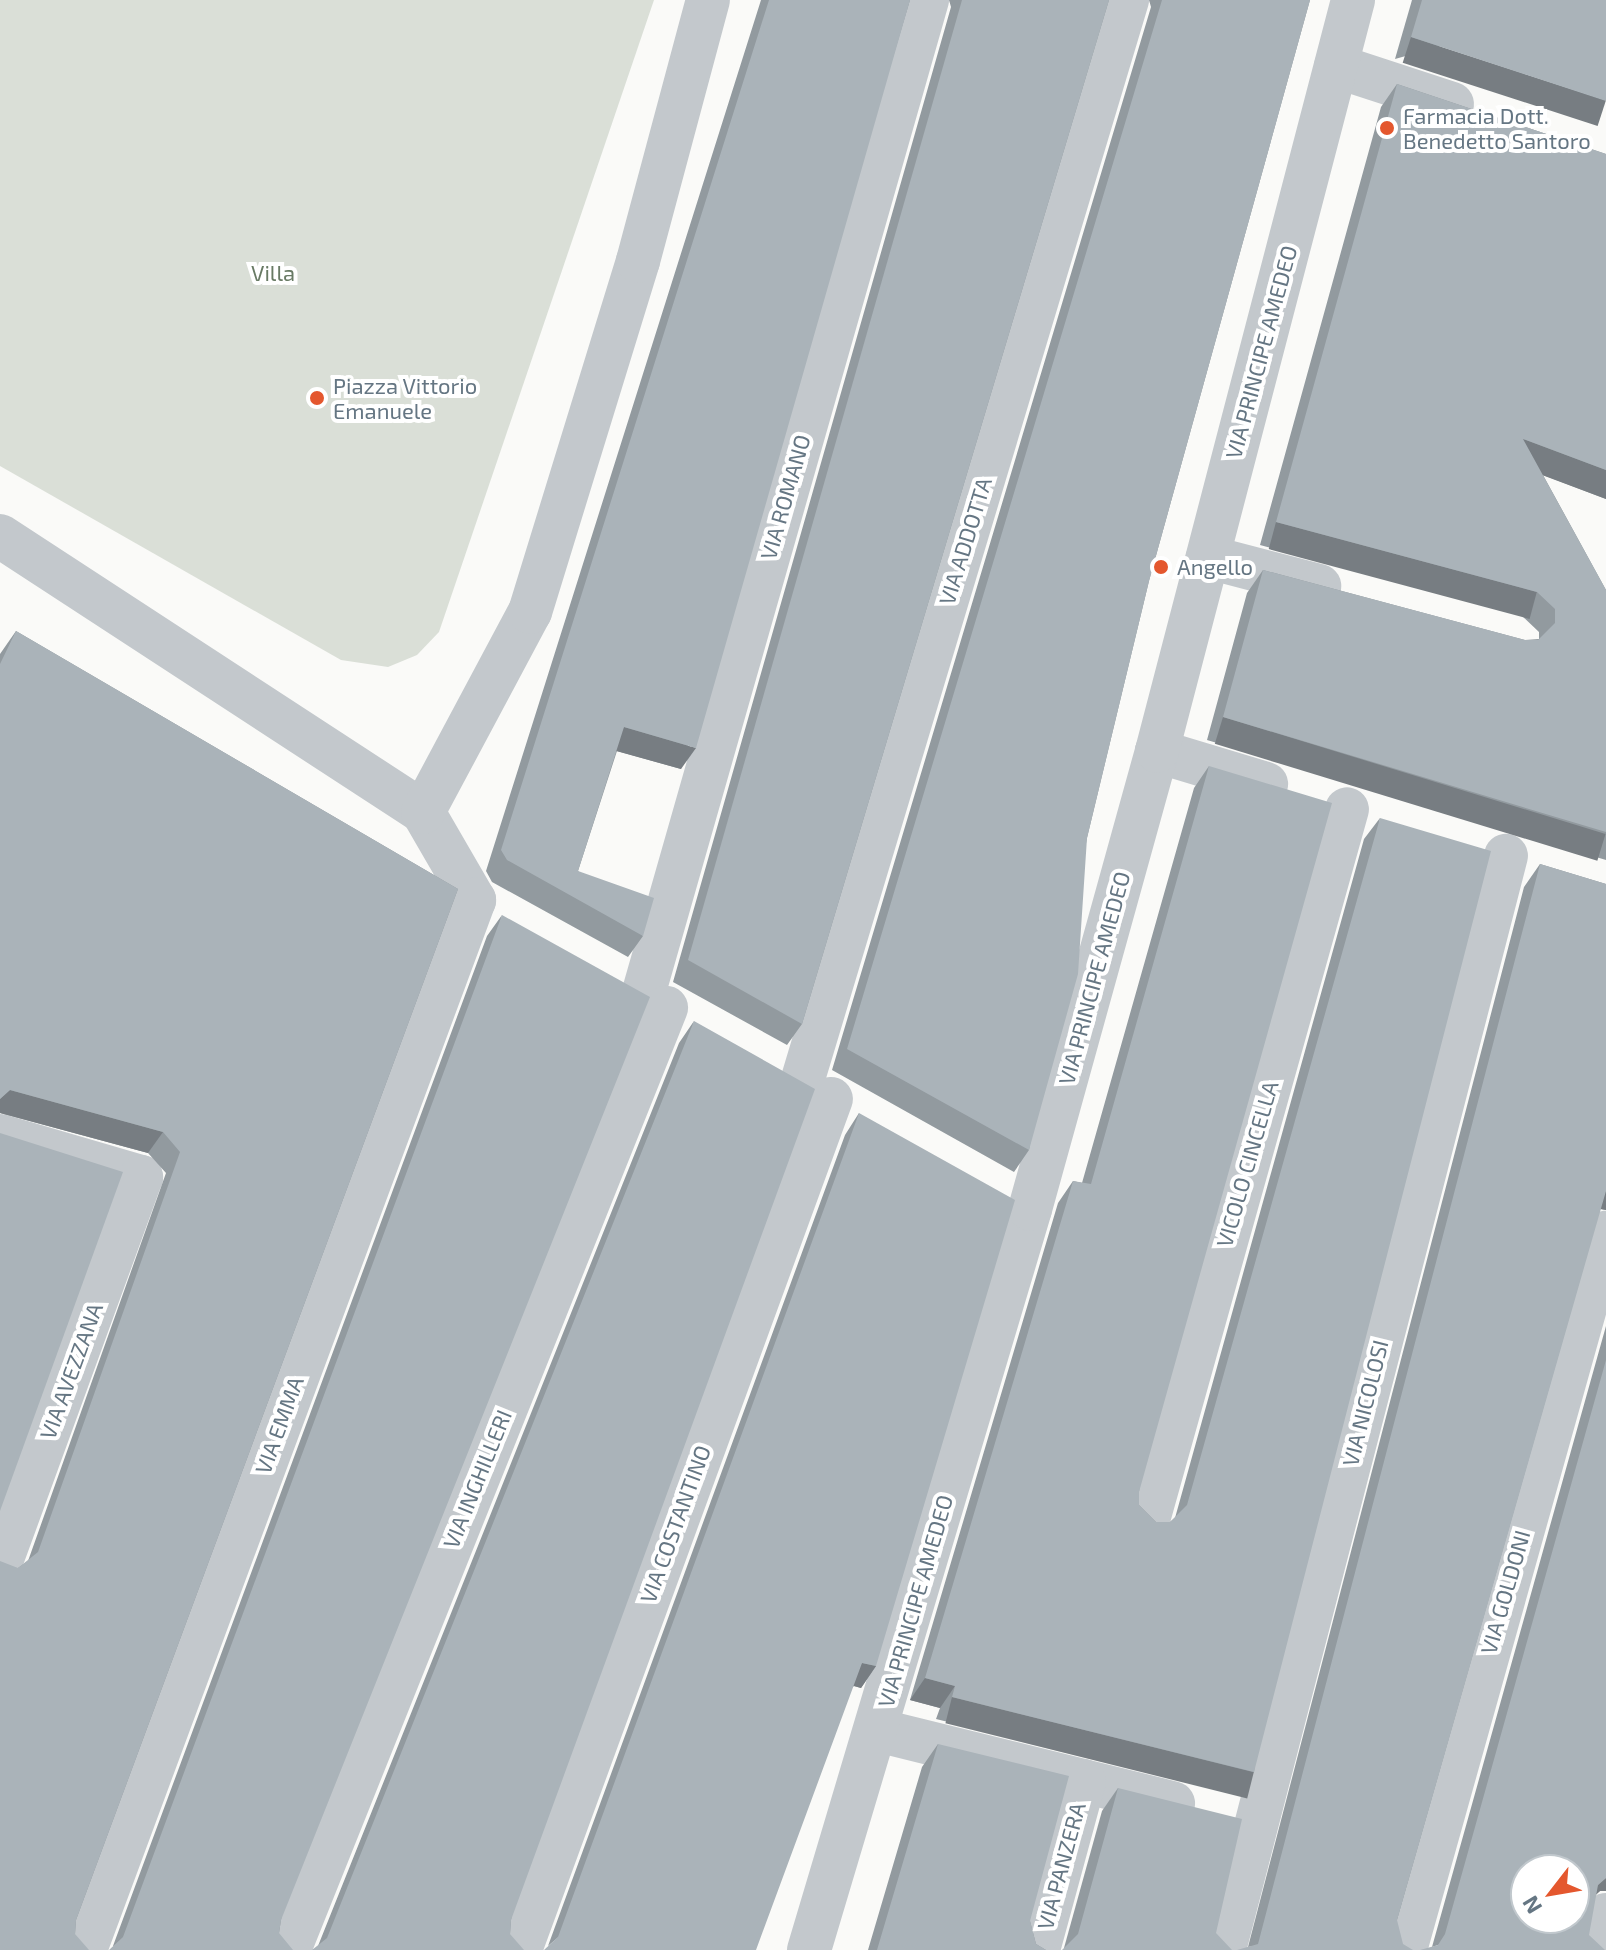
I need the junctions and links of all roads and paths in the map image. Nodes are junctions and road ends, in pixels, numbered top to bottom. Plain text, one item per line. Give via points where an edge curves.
1 (708, 0) edge
2 (927, 0) edge
3 (1127, 0) edge
4 (1353, 0) edge
5 (1336, 66) junction
6 (1486, 116) edge
7 (6, 552) edge
8 (1208, 557) junction
9 (1361, 598) edge
10 (1157, 751) junction
11 (1347, 809) junction
12 (423, 812) junction
13 (1390, 822) edge
14 (1463, 843) edge
15 (1506, 856) junction
16 (1549, 869) edge
17 (474, 900) junction
18 (513, 922) edge
19 (604, 973) edge
20 (655, 1001) junction
21 (707, 1030) edge
22 (761, 1060) edge
23 (816, 1090) junction
24 (871, 1121) edge
25 (0, 1136) edge
26 (990, 1187) edge
27 (1030, 1209) junction
28 (1606, 1233) edge
29 (1148, 1520) edge
30 (1, 1558) edge
31 (877, 1730) junction
32 (1084, 1781) junction
33 (1257, 1824) junction
34 (1606, 1915) edge
35 (85, 1950) edge
36 (289, 1950) edge
37 (520, 1950) edge
38 (809, 1950) edge
39 (1038, 1950) edge
40 (1224, 1950) edge
41 (1405, 1950) edge
42 (1597, 1950) edge

1 - 12 street via 638,261 530,612
2 - 20 street, VIA ROMANO
3 - 23 street, VIA ADDOTTA
4 - 5 street, VIA PRINCIPE AMEDEO
5 - 6 street
5 - 8 street, VIA PRINCIPE AMEDEO
7 - 12 street
8 - 9 street
8 - 10 street, VIA PRINCIPE AMEDEO
10 - 11 street
10 - 27 street, VIA PRINCIPE AMEDEO
11 - 13 street
11 - 29 street, VICOLO CINCELLA
12 - 17 street
14 - 15 street
15 - 16 street
15 - 33 street, VIA NICOLOSI
17 - 18 street
17 - 35 street, VIA EMMA
19 - 20 street
20 - 21 street
20 - 36 street, VIA INGHILLERI
22 - 23 street
23 - 24 street
23 - 37 street, VIA COSTANTINO
25 - 30 street, VIA AVEZZANA via 141,1177
26 - 27 street
27 - 31 street, VIA PRINCIPE AMEDEO
28 - 41 street, VIA GOLDONI
31 - 32 street
31 - 38 street, VIA PRINCIPE AMEDEO
32 - 33 street
32 - 39 street, VIA PANZERA
33 - 40 street, VIA NICOLOSI
34 - 42 street

